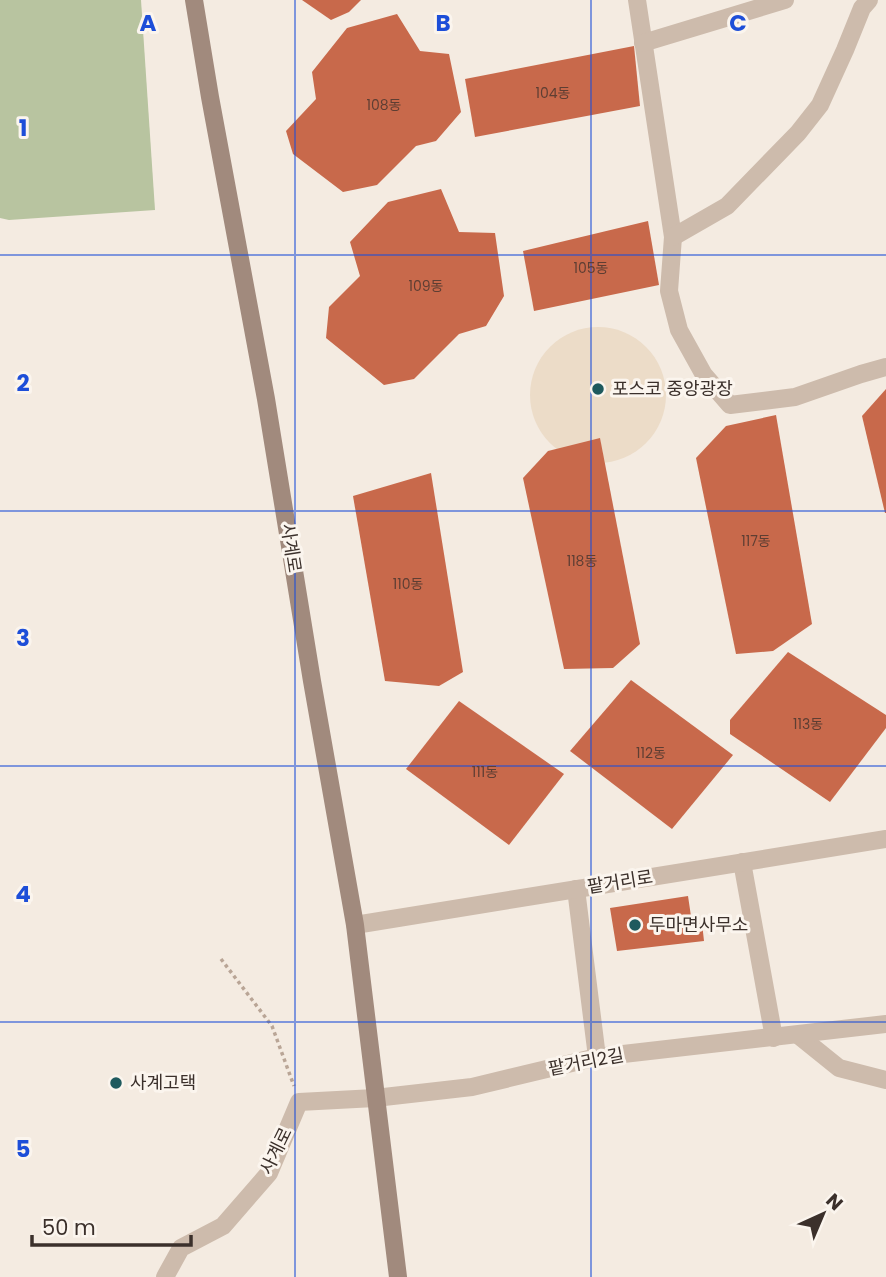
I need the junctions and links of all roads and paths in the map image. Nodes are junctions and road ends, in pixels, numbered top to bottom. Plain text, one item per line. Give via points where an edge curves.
1 (194, 0) edge
2 (637, 0) edge
3 (785, 0) edge
4 (869, 0) edge
5 (643, 43) junction
6 (673, 237) junction
7 (886, 368) edge
8 (886, 839) edge
9 (742, 862) junction
10 (576, 889) junction
11 (355, 925) junction
12 (220, 959) dead end
13 (886, 1024) edge
14 (798, 1035) junction
15 (774, 1038) junction
16 (597, 1057) junction
17 (886, 1080) edge
18 (375, 1098) junction
19 (299, 1101) junction
20 (165, 1277) edge
21 (398, 1277) edge

1 - 11 main road, 사계로
2 - 5 street
3 - 5 street
4 - 6 street via 820,105 799,133 727,206
5 - 6 street
6 - 7 street via 669,291 679,331 704,375 730,405 795,397
8 - 9 street, 팥거리로
9 - 10 street, 팥거리로
9 - 15 street
10 - 11 street, 팥거리로
10 - 16 street
11 - 18 main road, 사계로
12 - 19 path via 272,1026
13 - 14 street, 팥거리2길
14 - 15 street, 팥거리2길
14 - 17 street via 839,1068
15 - 16 street, 팥거리2길
16 - 18 street, 팥거리2길 via 472,1087
18 - 19 street
18 - 21 main road, 사계로
19 - 20 street, 사계로 via 269,1173 223,1226 181,1248

